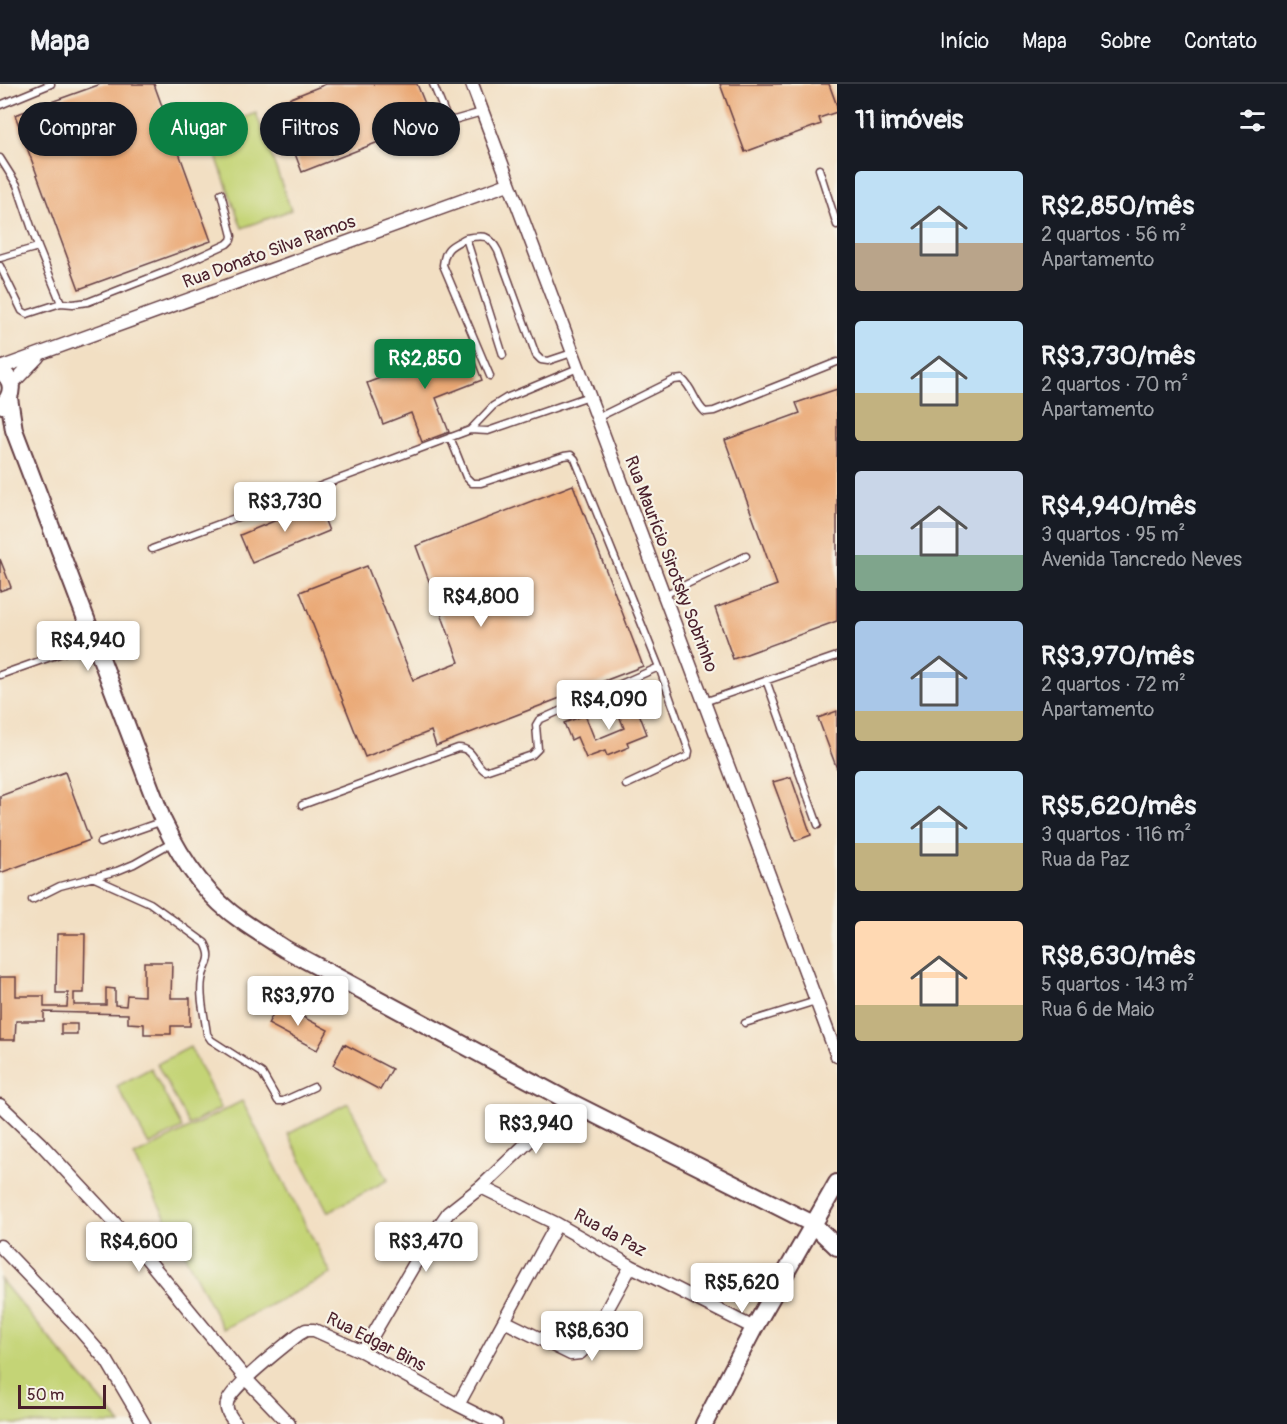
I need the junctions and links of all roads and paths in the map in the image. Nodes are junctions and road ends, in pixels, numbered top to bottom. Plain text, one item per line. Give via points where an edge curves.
1 (51, 84) edge
2 (433, 84) edge
3 (472, 84) edge
4 (0, 105) edge
5 (482, 112) junction
6 (0, 158) edge
7 (819, 169) dead end
8 (508, 184) junction
9 (221, 193) dead end
10 (837, 225) edge
11 (466, 238) junction
12 (38, 247) junction
13 (0, 258) edge
14 (0, 266) edge
15 (61, 303) junction
16 (572, 353) junction
17 (41, 354) junction
18 (503, 355) dead end
19 (837, 362) edge
20 (578, 368) junction
21 (0, 370) edge
22 (490, 376) dead end
23 (7, 396) edge
24 (589, 396) junction
25 (0, 418) edge
26 (597, 418) junction
27 (14, 430) junction
28 (470, 430) junction
29 (450, 437) junction
30 (152, 549) dead end
31 (746, 556) dead end
32 (663, 595) junction
33 (95, 642) junction
34 (837, 656) edge
35 (659, 667) junction
36 (0, 675) edge
37 (766, 680) junction
38 (703, 702) junction
39 (626, 785) dead end
40 (302, 805) dead end
41 (163, 820) junction
42 (818, 825) dead end
43 (173, 842) junction
44 (100, 843) dead end
45 (92, 877) junction
46 (32, 900) dead end
47 (816, 1001) junction
48 (745, 1023) dead end
49 (837, 1056) edge
50 (314, 1087) dead end
51 (570, 1101) junction
52 (0, 1104) edge
53 (837, 1183) edge
54 (481, 1187) junction
55 (557, 1224) junction
56 (813, 1224) junction
57 (0, 1246) edge
58 (837, 1246) edge
59 (631, 1266) junction
60 (504, 1321) junction
61 (754, 1328) junction
62 (363, 1352) junction
63 (246, 1379) junction
64 (458, 1405) junction
65 (144, 1424) edge
66 (236, 1424) edge
67 (290, 1424) edge
68 (496, 1424) edge
69 (704, 1424) edge

1 - 4 lane
2 - 5 lane via 447,118 454,120
3 - 5 street, Rua Maurício Sirotsky Sobrinho
5 - 8 street, Rua Maurício Sirotsky Sobrinho
6 - 12 lane via 17,185
7 - 10 lane
8 - 16 street, Rua Maurício Sirotsky Sobrinho
8 - 17 street, Rua Donato Silva Ramos
9 - 15 lane via 232,236 227,244 88,302
11 - 16 lane via 483,236 492,240 536,355 548,361
11 - 18 lane
11 - 22 lane via 444,253 443,265
12 - 13 lane
12 - 15 lane
14 - 15 lane via 22,311 27,314
16 - 20 street, Rua Maurício Sirotsky Sobrinho
17 - 21 street, Rua Donato Silva Ramos
17 - 23 street, Rua Donato Silva Ramos
19 - 26 lane via 714,411 705,412 698,405 682,379
20 - 24 street, Rua Maurício Sirotsky Sobrinho
20 - 28 lane via 506,398
21 - 23 main road via 9,379
23 - 27 main road
24 - 26 street, Rua Maurício Sirotsky Sobrinho
24 - 28 lane via 488,431
25 - 27 main road
26 - 32 street, Rua Maurício Sirotsky Sobrinho
27 - 33 main road
28 - 29 lane
29 - 30 lane
29 - 35 lane via 472,483 564,456 575,459
31 - 32 lane
32 - 38 street, Rua Maurício Sirotsky Sobrinho
33 - 36 lane
33 - 41 main road
34 - 37 lane
35 - 39 lane via 688,756
35 - 40 lane via 544,716 536,724 538,749 532,755 485,771 466,748 458,748
37 - 38 lane
37 - 42 lane
38 - 47 street, Rua Maurício Sirotsky Sobrinho
41 - 43 main road
41 - 44 lane
43 - 45 lane via 134,864
43 - 51 main road via 207,889 241,921
45 - 46 lane via 60,886
45 - 50 lane via 150,903 205,944 210,958 202,992 211,1040 261,1073 279,1101
47 - 48 lane
47 - 49 street, Rua Maurício Sirotsky Sobrinho
51 - 54 street
51 - 56 main road
52 - 63 street via 139,1249
53 - 56 main road
54 - 55 street, Rua da Paz
54 - 62 street via 442,1220
55 - 59 street, Rua da Paz
55 - 60 street
56 - 58 main road
56 - 61 main road
57 - 65 street via 107,1361
59 - 60 street via 580,1353 571,1354
59 - 61 street, Rua da Paz
60 - 64 street
61 - 69 main road
62 - 63 street, Rua Edgar Bins via 306,1330
62 - 64 street, Rua Edgar Bins
63 - 66 street, Rua Edgar Bins via 226,1405
63 - 67 street
64 - 68 street, Rua Edgar Bins

